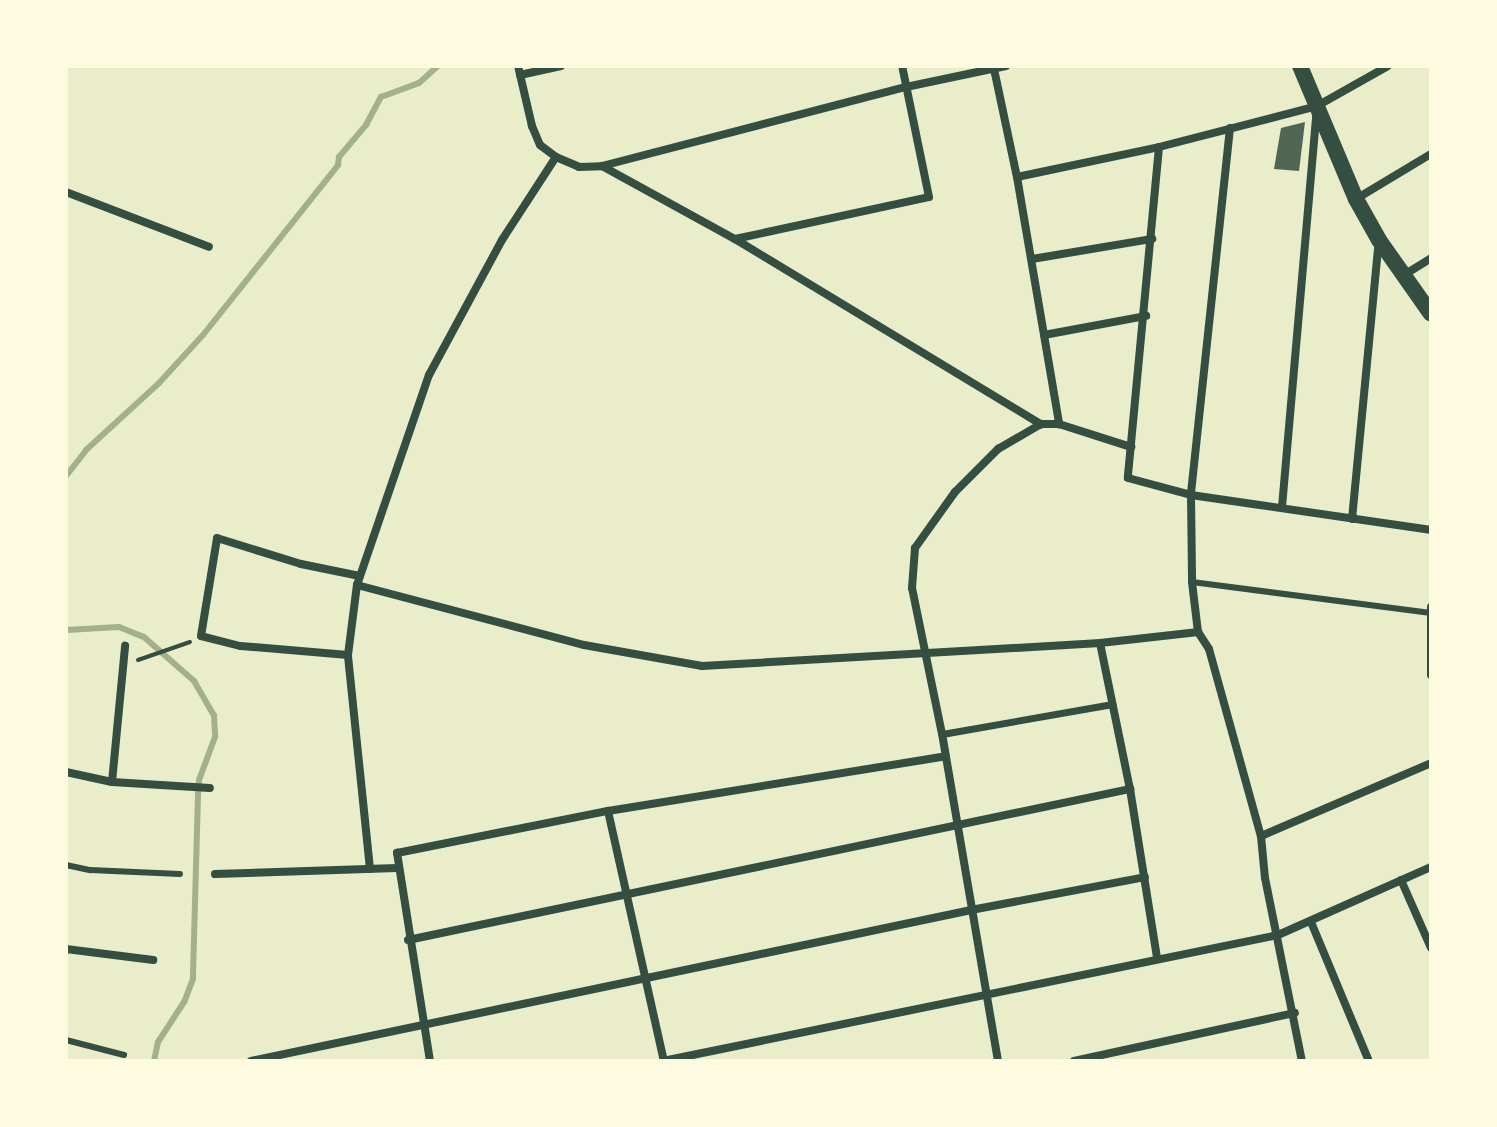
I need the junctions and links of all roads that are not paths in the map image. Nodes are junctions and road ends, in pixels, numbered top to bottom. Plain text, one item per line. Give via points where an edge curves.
1 (561, 66) edge
2 (902, 66) edge
3 (1006, 66) edge
4 (1300, 66) edge
5 (1388, 66) edge
6 (994, 69) junction
7 (519, 71) edge
8 (906, 87) junction
9 (1317, 106) junction
10 (1230, 128) junction
11 (1159, 147) junction
12 (1431, 154) edge
13 (556, 157) junction
14 (602, 166) junction
15 (1017, 177) junction
16 (66, 192) edge
17 (1356, 199) junction
18 (735, 239) junction
19 (1152, 239) junction
20 (1379, 240) junction
21 (209, 247) dead end
22 (1431, 258) edge
23 (1032, 259) junction
24 (1404, 275) junction
25 (1431, 314) edge
26 (1146, 316) junction
27 (1044, 335) junction
28 (1041, 424) junction
29 (1059, 424) junction
30 (1131, 447) junction
31 (1191, 495) junction
32 (1282, 507) junction
33 (1352, 519) junction
34 (1431, 530) edge
35 (359, 581) junction
36 (1192, 582) junction
37 (1431, 610) edge
38 (1198, 632) junction
39 (1100, 643) junction
40 (125, 646) dead end
41 (925, 653) junction
42 (348, 655) junction
43 (1431, 675) edge
44 (1112, 704) junction
45 (942, 734) junction
46 (946, 756) junction
47 (1431, 763) edge
48 (66, 772) edge
49 (112, 782) junction
50 (210, 788) dead end
51 (1130, 789) junction
52 (608, 811) junction
53 (958, 827) junction
54 (1261, 836) junction
55 (66, 865) edge
56 (1431, 867) edge
57 (397, 868) junction
58 (370, 869) junction
59 (180, 874) dead end
60 (215, 874) dead end
61 (1145, 877) junction
62 (1401, 880) junction
63 (627, 894) junction
64 (971, 910) junction
65 (1311, 922) junction
66 (1278, 935) junction
67 (408, 940) junction
68 (1431, 948) edge
69 (66, 949) edge
70 (1157, 958) junction
71 (153, 960) dead end
72 (647, 979) junction
73 (985, 996) junction
74 (1295, 1013) junction
75 (423, 1024) junction
76 (66, 1040) edge
77 (124, 1055) dead end
78 (251, 1061) edge
79 (430, 1061) edge
80 (664, 1061) edge
81 (998, 1061) edge
82 (1074, 1061) edge
83 (1302, 1061) edge
84 (1369, 1061) edge

1 - 7 street
2 - 8 street
3 - 6 street
4 - 9 main road
5 - 9 street
6 - 8 street
6 - 15 street
7 - 13 street via 540,145
8 - 14 street
8 - 18 street via 929,197
9 - 10 street
9 - 17 main road
9 - 32 street
10 - 11 street
10 - 31 street
11 - 15 street
11 - 19 street
12 - 17 street
13 - 14 street via 579,167
13 - 35 street via 502,240 429,375
14 - 18 street
15 - 23 street
16 - 21 street
17 - 20 main road
18 - 28 street
19 - 23 street
19 - 26 street
20 - 24 main road
20 - 33 street
22 - 24 street
23 - 27 street
24 - 25 main road
26 - 27 street
26 - 30 street
27 - 29 street
28 - 29 street
28 - 41 street via 998,449 955,492 915,548 912,588
29 - 30 street
30 - 31 street via 1128,478
31 - 32 street
31 - 36 street
32 - 33 street
33 - 34 street
35 - 41 street via 584,645 702,666
35 - 42 street
35 - 42 street via 217,538 201,636 240,646
36 - 37 lane
36 - 38 street
37 - 43 street
38 - 39 street
38 - 54 street via 1209,649
39 - 41 street
39 - 44 street
40 - 49 street
41 - 45 street
42 - 58 street
44 - 45 street
44 - 51 street
45 - 46 street
46 - 52 street
46 - 53 street
47 - 54 street
48 - 49 street
49 - 50 street
51 - 53 street
51 - 61 street
52 - 57 street via 397,853
52 - 63 street
53 - 63 street
53 - 64 street
54 - 66 street
55 - 59 lane
56 - 62 street
57 - 58 street
57 - 67 street
58 - 60 street
61 - 64 street
61 - 70 street
62 - 65 street
62 - 68 street
63 - 67 street
63 - 72 street
64 - 72 street
64 - 73 street
65 - 66 street
65 - 84 street
66 - 70 street
66 - 74 street
67 - 75 street
69 - 71 street
70 - 73 street
72 - 75 street
72 - 80 street
73 - 80 street
73 - 81 street
74 - 82 street
74 - 83 street
75 - 78 street
75 - 79 street
76 - 77 lane

